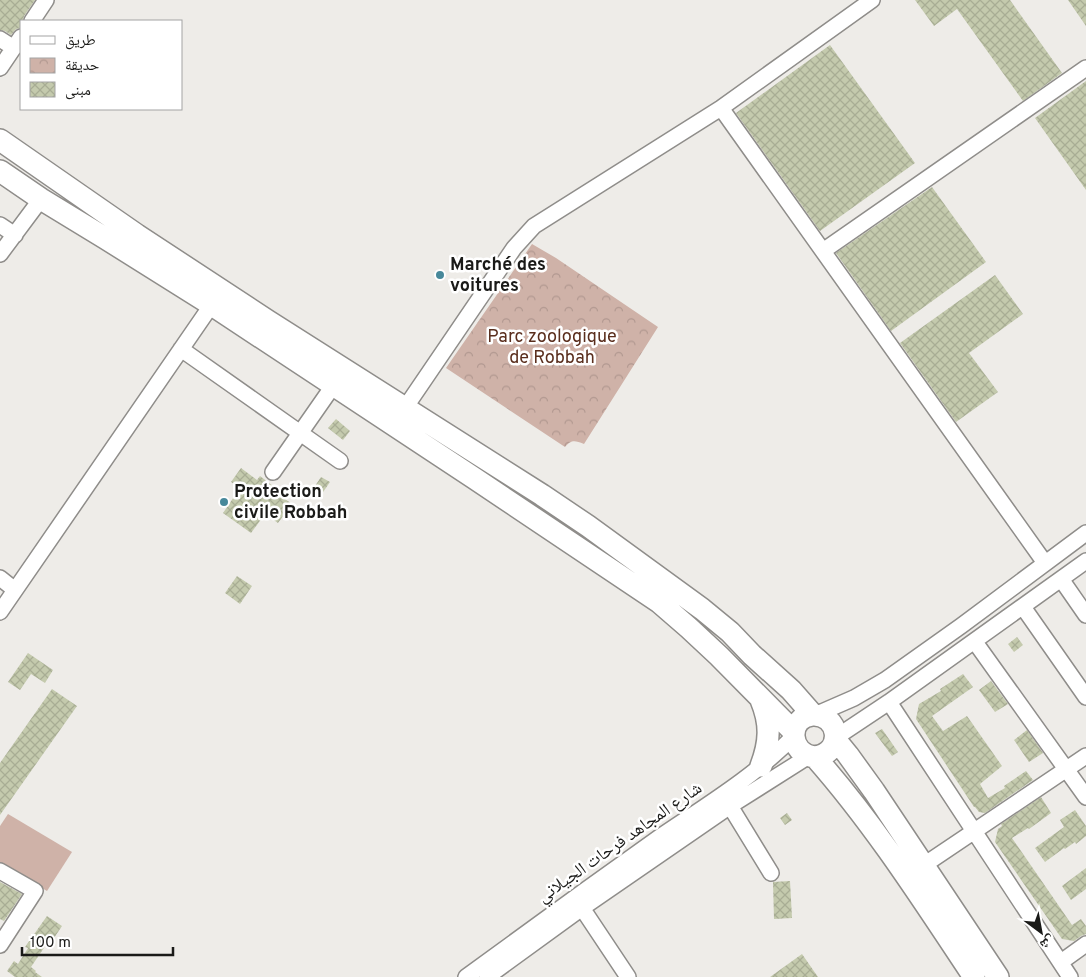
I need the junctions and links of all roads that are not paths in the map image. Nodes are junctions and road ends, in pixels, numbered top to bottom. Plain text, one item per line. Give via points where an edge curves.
1 (45, 0) edge
2 (872, 0) edge
3 (33, 20) edge
4 (0, 39) edge
5 (17, 43) edge
6 (0, 68) edge
7 (1086, 68) edge
8 (721, 108) junction
9 (0, 140) edge
10 (0, 171) edge
11 (41, 199) junction
12 (0, 225) edge
13 (14, 235) junction
14 (823, 251) junction
15 (0, 254) edge
16 (217, 297) junction
17 (181, 349) junction
18 (333, 386) junction
19 (405, 408) junction
20 (300, 433) junction
21 (340, 461) dead end
22 (273, 472) dead end
23 (1086, 533) edge
24 (1086, 561) edge
25 (1045, 563) junction
26 (0, 578) edge
27 (1061, 579) junction
28 (15, 590) junction
29 (1023, 607) junction
30 (0, 612) edge
31 (1086, 616) edge
32 (975, 642) junction
33 (760, 697) junction
34 (1086, 697) edge
35 (889, 702) junction
36 (814, 715) junction
37 (794, 734) junction
38 (835, 739) junction
39 (812, 756) junction
40 (1086, 756) edge
41 (761, 766) junction
42 (1066, 770) junction
43 (1086, 797) edge
44 (730, 806) junction
45 (975, 831) junction
46 (924, 865) junction
47 (0, 871) edge
48 (771, 873) dead end
49 (582, 908) junction
50 (4, 929) edge
51 (1086, 944) edge
52 (0, 945) edge
53 (1061, 962) junction
54 (466, 977) edge
55 (487, 977) edge
56 (628, 977) edge
57 (974, 977) edge
58 (998, 977) edge
59 (1070, 977) edge

1 - 3 street
2 - 8 street
4 - 5 street
5 - 6 street
7 - 14 street
8 - 14 street
8 - 19 street via 534,226 514,248
9 - 16 highway via 137,235
10 - 11 highway
11 - 13 street
11 - 16 highway via 105,238
12 - 13 street
13 - 15 street
14 - 25 street
16 - 17 street
16 - 18 highway
16 - 19 highway
17 - 20 street
17 - 28 street
18 - 20 street
18 - 33 highway via 659,602
19 - 36 highway via 573,515 702,609 730,632
20 - 21 street
20 - 22 street
23 - 25 street
24 - 27 street
25 - 36 street via 885,680
26 - 28 street
27 - 29 street
27 - 31 street
28 - 30 street
29 - 32 street
29 - 34 street
32 - 35 street
32 - 42 street
33 - 37 highway
33 - 41 highway via 768,731
35 - 38 street
35 - 45 street
36 - 37 highway via 802,719
36 - 38 highway via 830,722
37 - 39 highway via 794,742 800,751
37 - 41 street, شارع المجاهد فرحات الجيلاني
38 - 39 highway via 826,754
38 - 46 highway via 870,784
39 - 44 street, شارع المجاهد فرحات الجيلاني
39 - 57 highway via 846,793 892,855
40 - 42 street
41 - 54 street, شارع المجاهد فرحات الجيلاني
42 - 43 street
42 - 45 street
44 - 48 street
44 - 49 street, شارع المجاهد فرحات الجيلاني
45 - 46 street
45 - 53 street
46 - 58 highway
47 - 50 street via 35,891
49 - 55 street, شارع المجاهد فرحات الجيلاني
49 - 56 street
50 - 52 street
51 - 53 street
53 - 59 street

